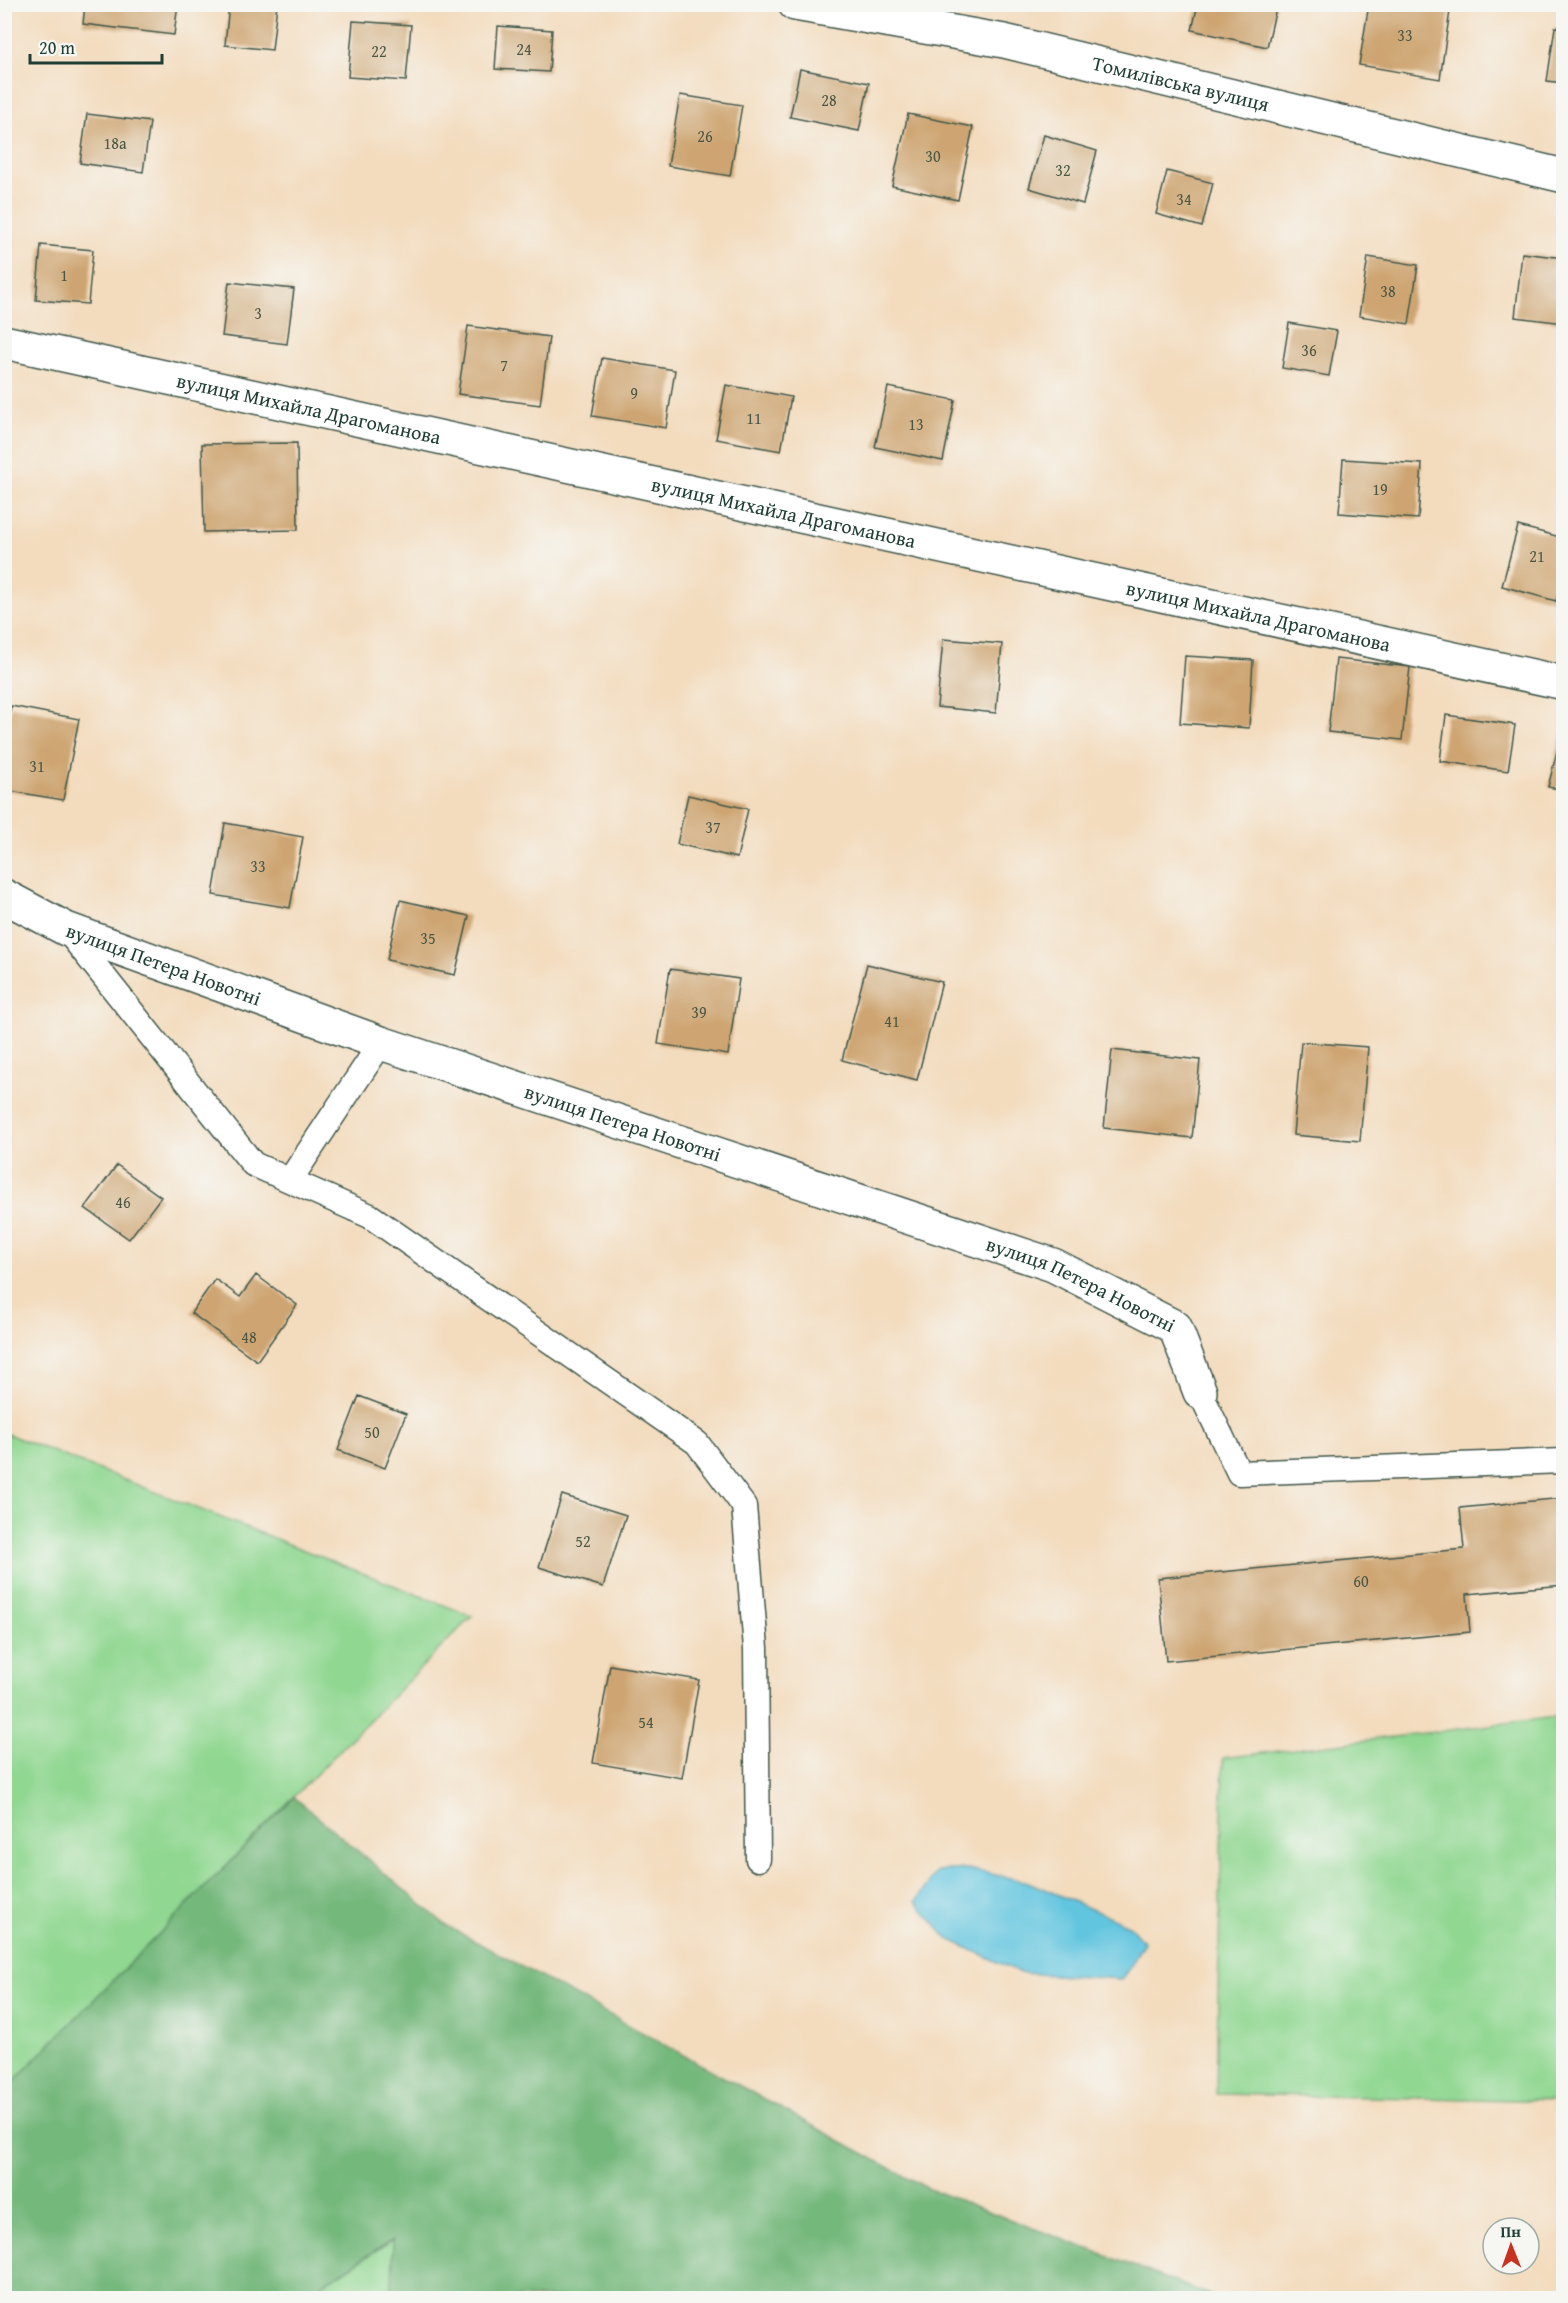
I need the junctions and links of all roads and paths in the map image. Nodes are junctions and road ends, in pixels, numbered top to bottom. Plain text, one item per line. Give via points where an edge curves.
1 (795, 4) edge
2 (1563, 177) edge
3 (4, 342) edge
4 (1563, 683) edge
5 (4, 896) edge
6 (66, 929) junction
7 (381, 1043) junction
8 (290, 1180) junction
9 (1200, 1392) joint
10 (1563, 1461) edge
11 (758, 1859) dead end

1 - 2 street, Томилівська вулиця via 1004,41
3 - 4 street, вулиця Михайла Драгоманова
5 - 6 street, вулиця Петера Новотні
6 - 7 street, вулиця Петера Новотні
6 - 8 lane via 253,1164
7 - 8 lane
7 - 9 street, вулиця Петера Новотні via 1053,1265 1175,1327
8 - 11 lane via 370,1216 697,1443 744,1506 756,1648
9 - 10 lane via 1239,1473

